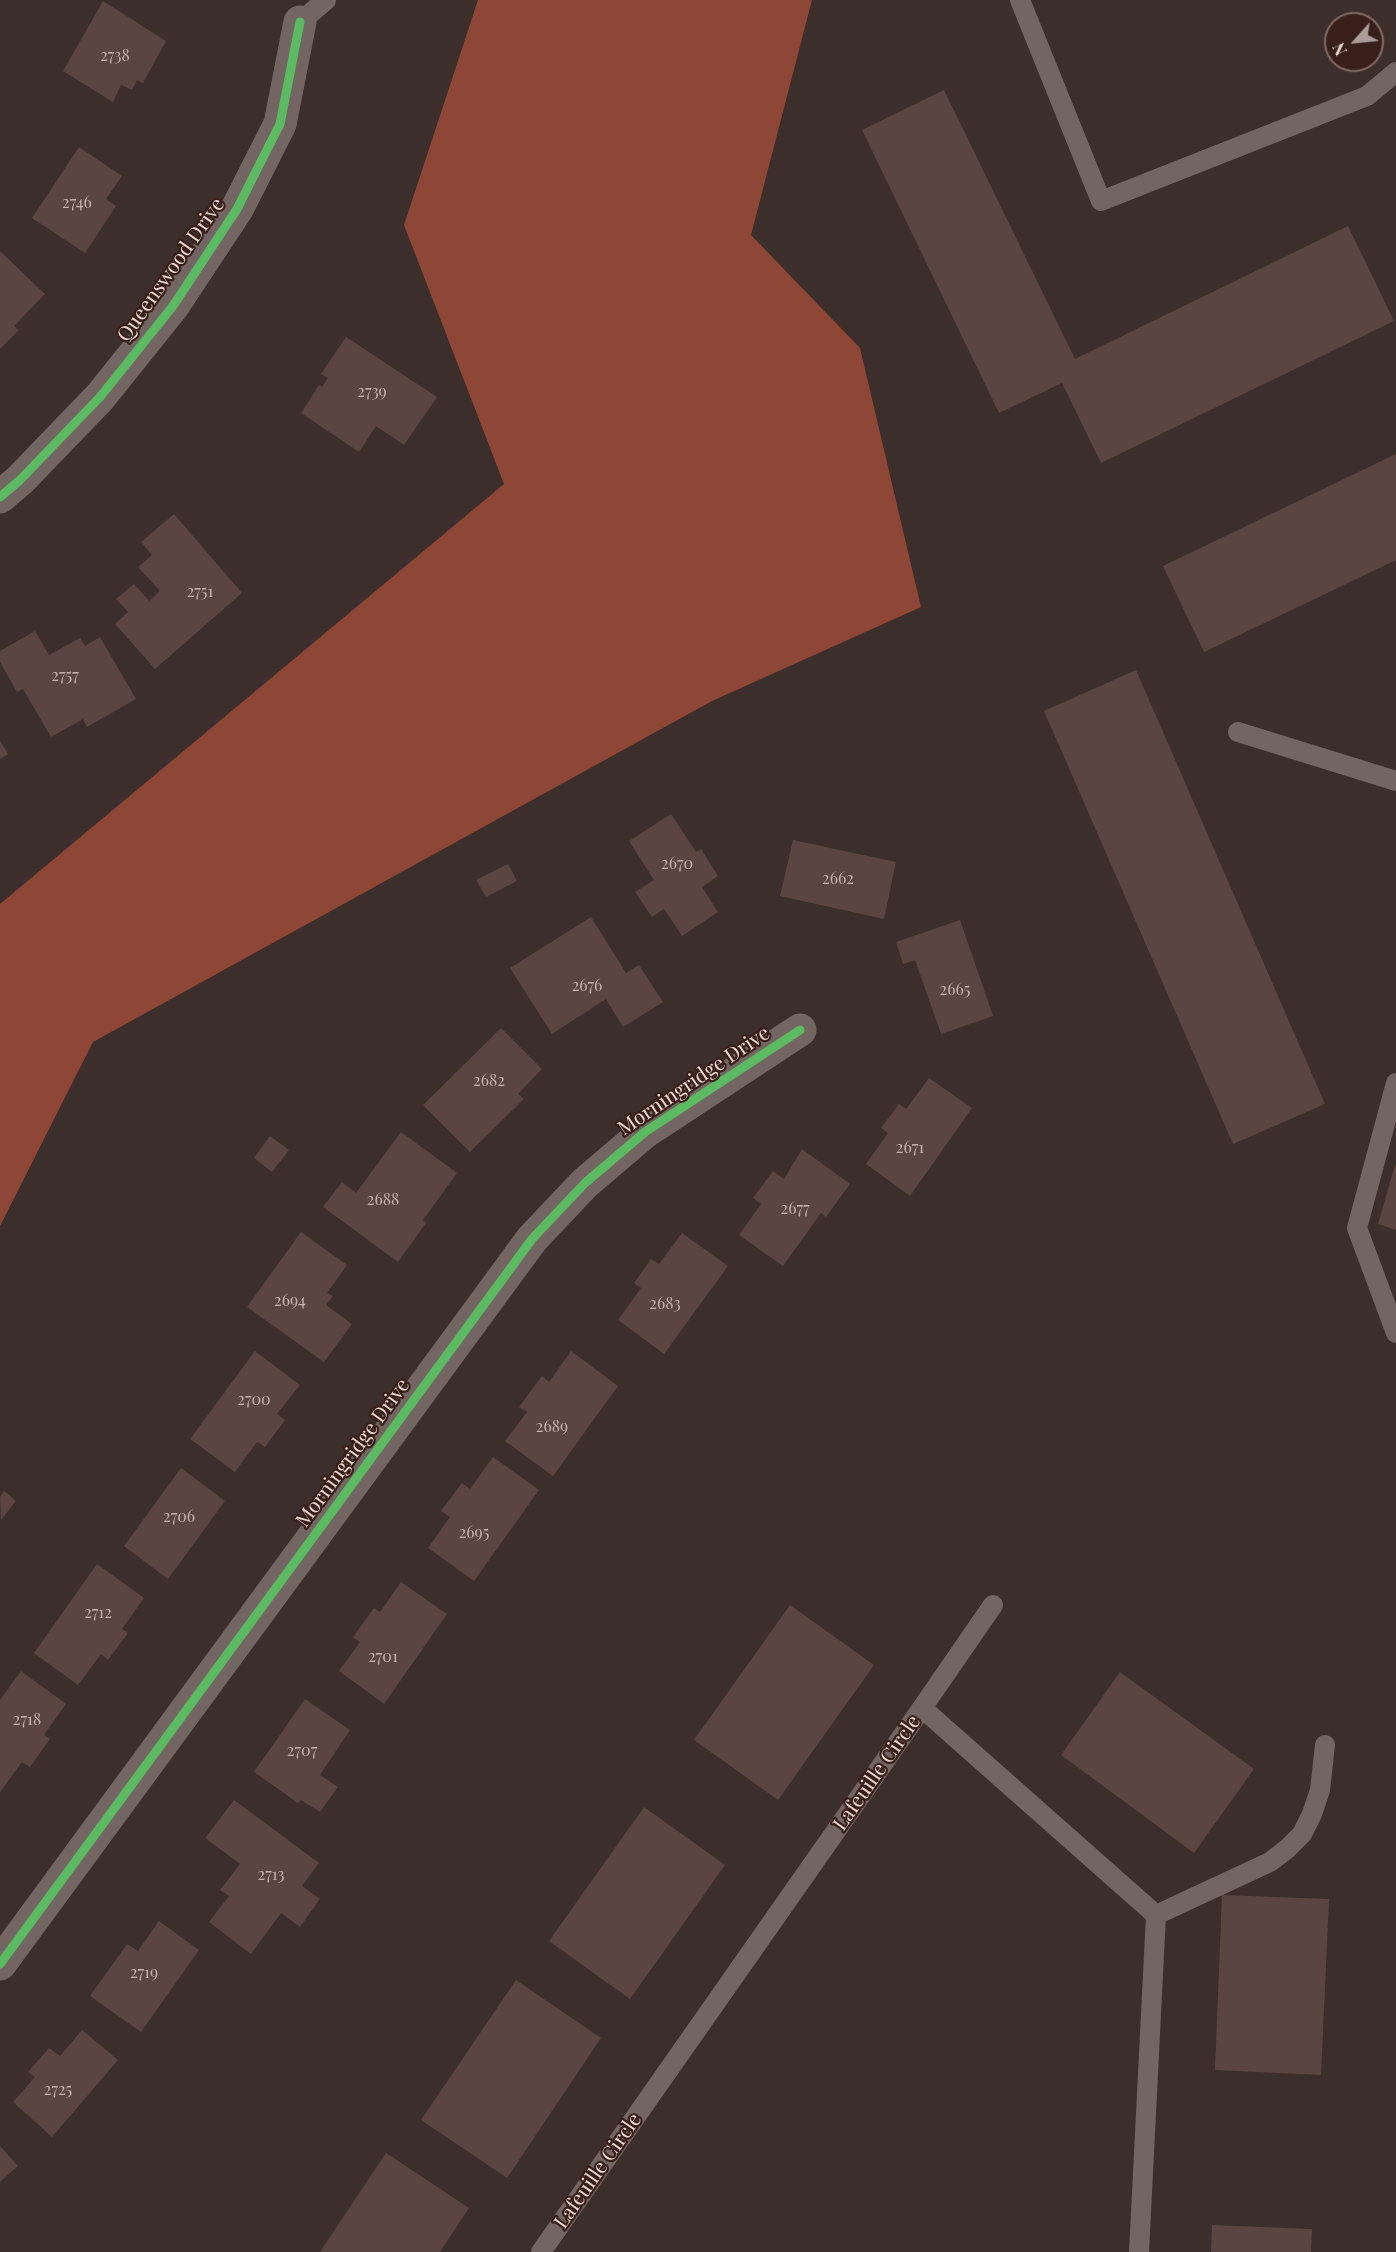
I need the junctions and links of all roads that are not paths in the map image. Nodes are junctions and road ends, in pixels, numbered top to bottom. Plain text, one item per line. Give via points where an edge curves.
1 (326, 0) edge
2 (1020, 0) edge
3 (300, 22) joint
4 (1396, 72) edge
5 (0, 497) edge
6 (1238, 732) dead end
7 (1396, 781) edge
8 (800, 1030) dead end
9 (1396, 1083) edge
10 (1396, 1333) edge
11 (993, 1605) dead end
12 (922, 1708) junction
13 (1325, 1745) dead end
14 (1156, 1915) junction
15 (0, 1964) edge
16 (541, 2252) edge
17 (1139, 2252) edge

1 - 3 lane
2 - 4 lane via 1101,201 1367,96
3 - 5 street, Queenswood Drive via 280,124 237,209 173,306 100,397
6 - 7 lane
8 - 15 street, Morningridge Drive via 645,1132 585,1183 532,1239
9 - 10 lane via 1357,1228
11 - 12 lane
12 - 14 lane, Lafeuille Circle
12 - 16 lane, Lafeuille Circle
13 - 14 lane via 1320,1790 1302,1834 1270,1862
14 - 17 lane

